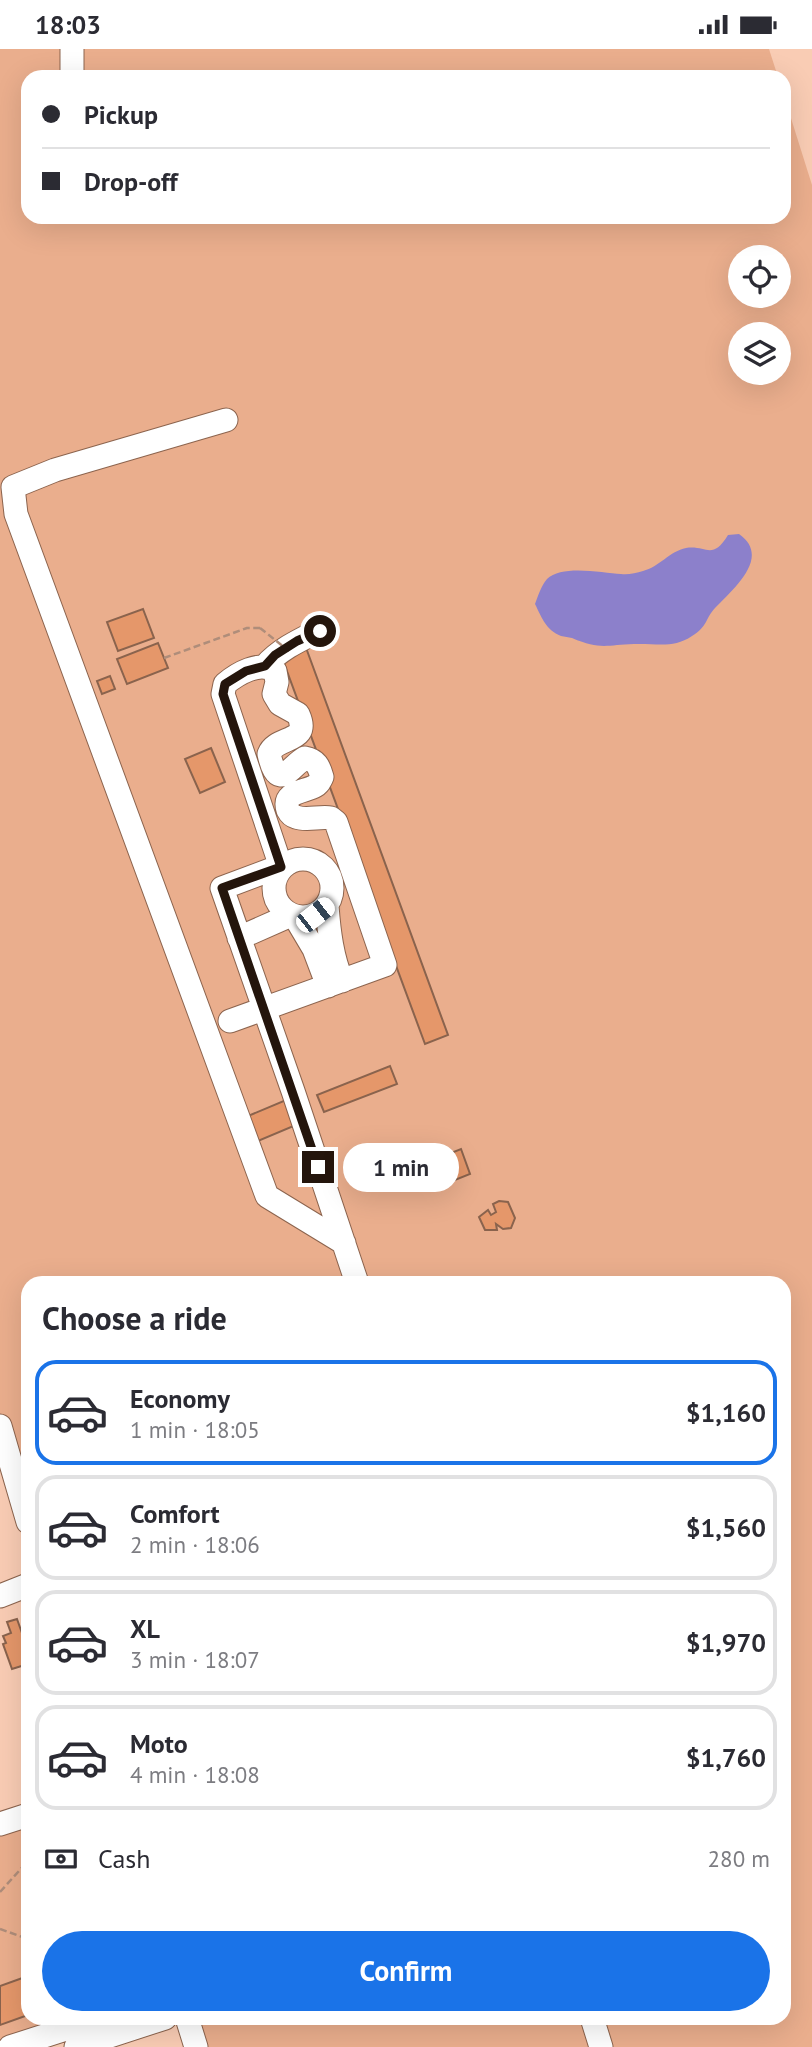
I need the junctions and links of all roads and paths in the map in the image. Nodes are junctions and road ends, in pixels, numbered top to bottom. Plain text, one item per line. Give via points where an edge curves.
1 (72, 49) edge
2 (72, 70) edge
3 (226, 421) dead end
4 (320, 631) dead end
5 (289, 651) dead end
6 (164, 658) dead end
7 (265, 666) junction
8 (347, 855) junction
9 (288, 863) junction
10 (360, 895) junction
11 (328, 905) junction
12 (293, 916) junction
13 (239, 938) junction
14 (335, 983) junction
15 (264, 1009) junction
16 (230, 1021) dead end
17 (344, 1243) junction
18 (355, 1276) edge
19 (0, 1426) edge
20 (21, 1498) edge
21 (21, 1588) edge
22 (0, 1596) edge
23 (21, 1817) edge
24 (0, 1824) edge
25 (21, 1869) edge
26 (0, 1892) edge
27 (0, 1929) edge
28 (21, 1936) edge
29 (78, 2025) edge
30 (144, 2025) edge
31 (189, 2025) edge
32 (594, 2025) edge
33 (10, 2047) edge
34 (76, 2047) edge
35 (196, 2047) edge
36 (601, 2047) edge

1 - 2 street
3 - 17 street via 55,470 13,487 16,514 267,1196
4 - 7 street via 297,641
5 - 6 path, bridge via 260,628 247,628
7 - 8 street via 277,676 276,699 298,713 301,725 295,737 271,749 274,770 285,775 299,761 312,759 321,777 314,787 290,797 289,813 301,818 331,818
7 - 9 street via 232,678 223,694
8 - 9 street via 332,849
8 - 10 street
9 - 11 street via 311,860 322,865 329,874 332,893
9 - 12 street via 275,878 276,899
9 - 13 street via 222,888
10 - 11 street
10 - 14 street via 385,965
11 - 12 street via 315,915
11 - 14 street
12 - 13 street
12 - 14 street
13 - 15 street
14 - 15 street
15 - 16 street
15 - 17 street
17 - 18 street
19 - 20 street
21 - 22 street
23 - 24 street
25 - 26 path
27 - 28 path
29 - 33 street
30 - 34 street
31 - 35 street
32 - 36 street

